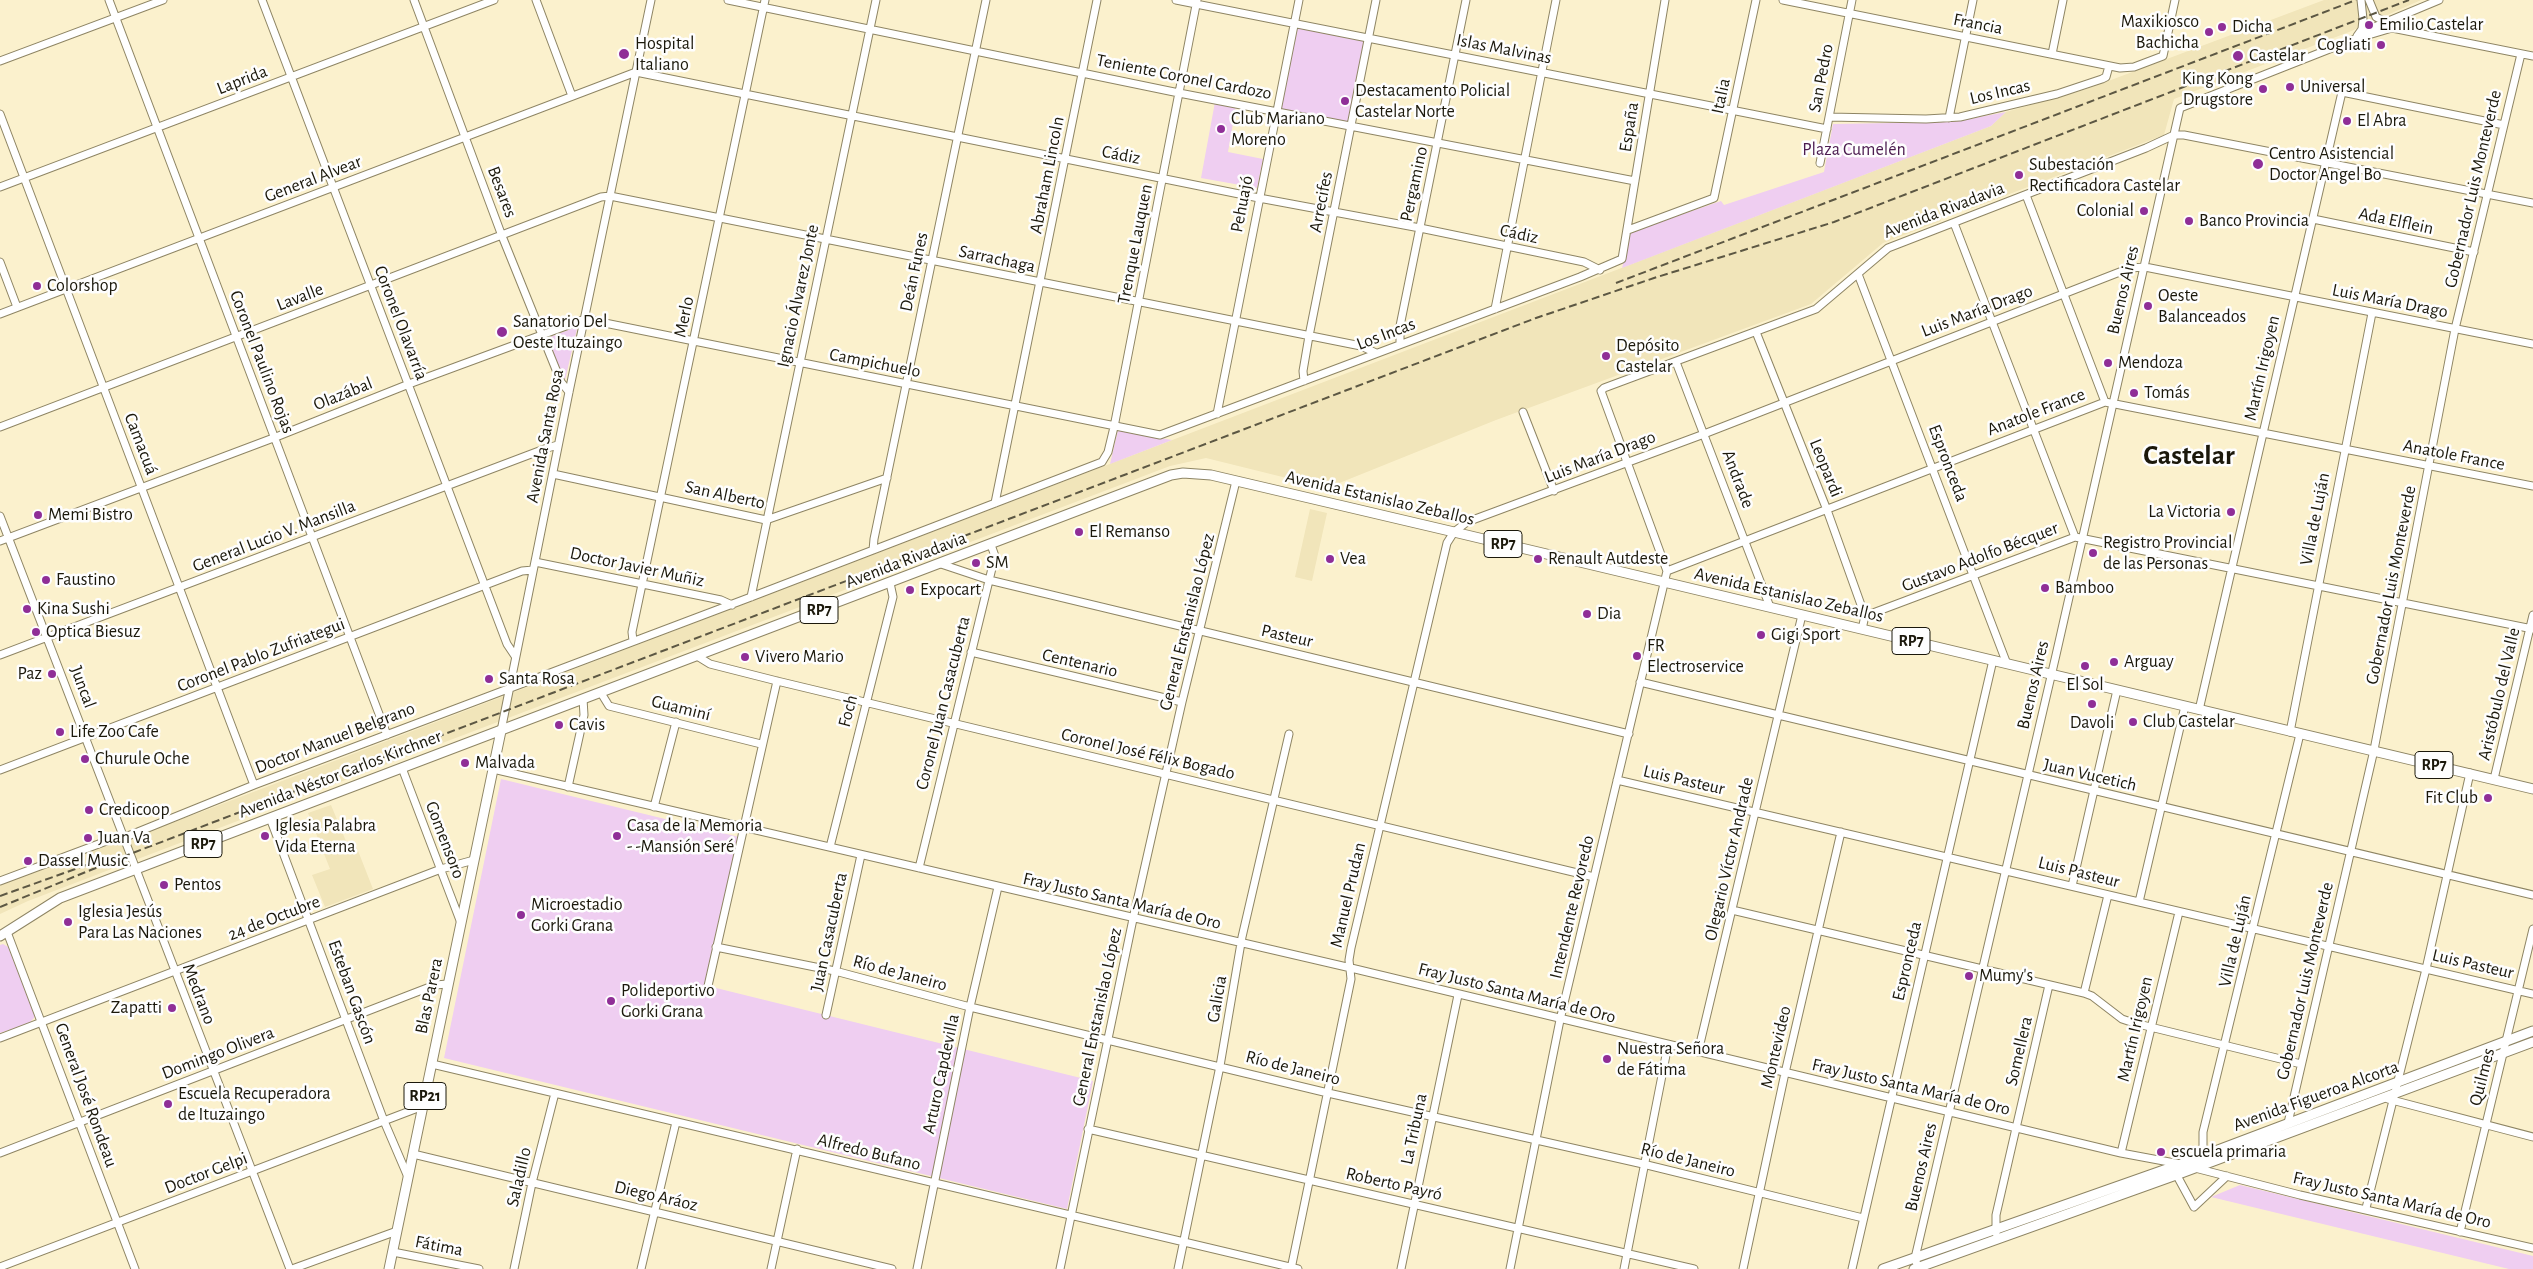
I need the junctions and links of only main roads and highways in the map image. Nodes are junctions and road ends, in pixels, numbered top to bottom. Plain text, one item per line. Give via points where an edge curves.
1 (1183, 473) joint
2 (502, 731) junction
3 (2533, 789) edge
4 (4, 934) edge
5 (2533, 1031) edge
6 (2533, 1042) edge
7 (2389, 1095) junction
8 (2176, 1169) junction
9 (1916, 1268) edge
10 (389, 1269) edge
11 (1883, 1269) edge

1 - 2 main road, Avenida Rivadavia / RP7
1 - 3 main road, Avenida Estanislao Zeballos / RP7 via 1204,474 1454,532
2 - 4 main road, Avenida Néstor Carlos Kirchner / RP7 via 60,898
2 - 10 main road, Blas Parera / RP21
5 - 7 main road, Avenida Figueroa Alcorta via 2397,1083
6 - 7 main road, Avenida Figueroa Alcorta
7 - 8 main road, Avenida Figueroa Alcorta via 2288,1123 2203,1155
7 - 8 main road, Avenida Figueroa Alcorta via 2195,1168
8 - 9 main road, Avenida Figueroa Alcorta via 1998,1240
8 - 11 main road, Avenida Figueroa Alcorta

